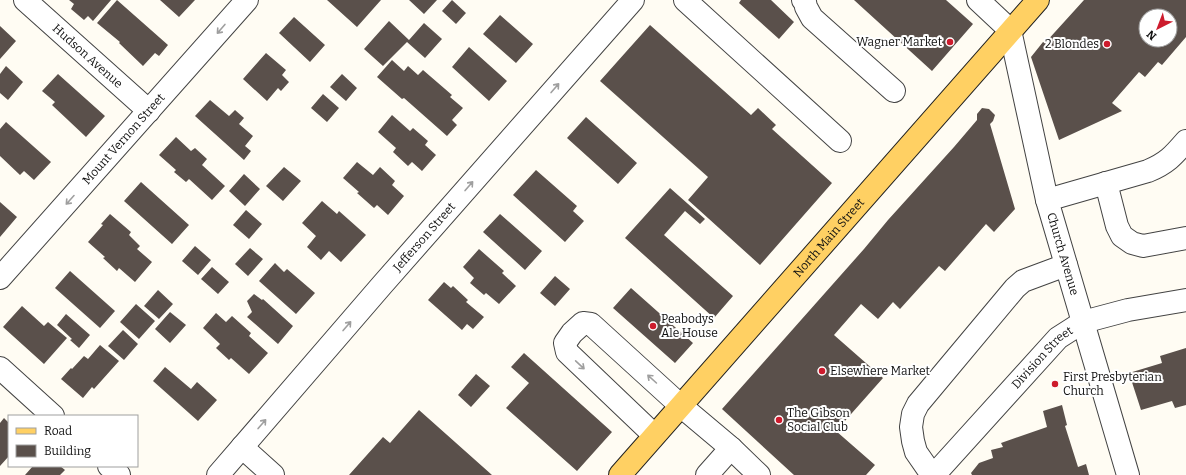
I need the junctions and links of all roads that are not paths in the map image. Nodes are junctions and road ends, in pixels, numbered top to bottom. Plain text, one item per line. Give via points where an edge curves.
1 (26, 0) edge
2 (247, 0) edge
3 (633, 0) edge
4 (685, 0) edge
5 (978, 0) edge
6 (1038, 0) edge
7 (805, 1) edge
8 (1010, 30) junction
9 (894, 91) dead end
10 (149, 111) junction
11 (840, 141) dead end
12 (1186, 141) edge
13 (1106, 183) junction
14 (1047, 200) junction
15 (1186, 238) edge
16 (1066, 265) junction
17 (0, 278) edge
18 (1186, 300) edge
19 (1083, 322) junction
20 (0, 368) edge
21 (681, 406) junction
22 (52, 415) edge
23 (654, 435) junction
24 (242, 447) junction
25 (730, 448) junction
26 (110, 467) edge
27 (119, 475) edge
28 (218, 475) edge
29 (273, 475) edge
30 (620, 475) edge
31 (707, 475) edge
32 (759, 475) edge
33 (933, 475) edge
34 (1128, 475) edge

1 - 10 street, Hudson Avenue
2 -> 10 street, Mount Vernon Street
24 -> 3 street, Jefferson Street
4 - 11 street
5 - 8 street
6 - 8 main road, North Main Street
7 - 9 street via 812,18
8 - 14 street, Church Avenue
8 - 21 main road, North Main Street
10 -> 17 street, Mount Vernon Street
12 - 13 street via 1161,165
13 - 14 street
13 - 15 street via 1122,236 1132,243 1142,246
14 - 16 street, Church Avenue
16 - 19 street, Church Avenue
16 - 33 street via 1023,281 1015,288 918,404 912,414 913,442 916,452
18 - 19 street, Division Street via 1128,310
19 - 33 street, Division Street via 1058,338
19 - 34 street, Church Avenue
20 - 22 street
21 - 23 main road, North Main Street
21 -> 23 street via 591,324 583,323 572,333 565,343 567,352
21 - 25 street
23 - 30 main road, North Main Street
24 - 28 street, Jefferson Street
24 - 29 street
25 - 31 street
25 - 32 street
26 - 27 street

